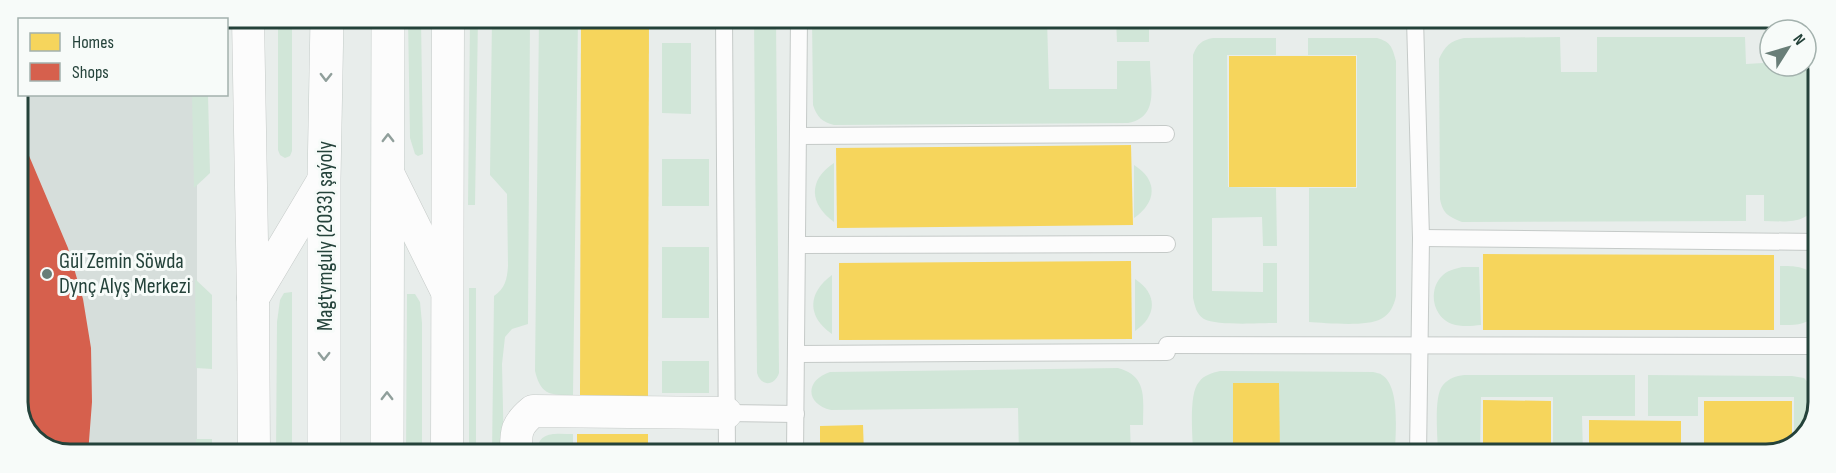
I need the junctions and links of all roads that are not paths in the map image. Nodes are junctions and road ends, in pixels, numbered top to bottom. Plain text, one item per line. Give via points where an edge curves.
1 (248, 28) edge
2 (327, 28) edge
3 (388, 28) edge
4 (448, 28) edge
5 (724, 28) edge
6 (799, 28) edge
7 (1415, 28) edge
8 (1166, 134) dead end
9 (798, 136) junction
10 (388, 173) junction
11 (324, 179) junction
12 (1421, 238) junction
13 (1808, 242) edge
14 (1167, 244) dead end
15 (797, 245) junction
16 (447, 293) junction
17 (253, 298) junction
18 (1419, 345) junction
19 (1808, 346) edge
20 (797, 354) junction
21 (726, 413) junction
22 (796, 414) junction
23 (254, 444) edge
24 (324, 444) edge
25 (387, 444) edge
26 (447, 444) edge
27 (516, 444) edge
28 (727, 444) edge
29 (795, 444) edge
30 (1418, 444) edge

1 - 17 street
2 -> 11 main road, Magtymguly (2033) şaýoly
10 -> 3 main road
4 - 16 street
5 - 21 lane
6 - 9 lane
7 - 12 lane
8 - 9 lane
9 - 15 lane
10 - 16 street
25 -> 10 main road
11 - 17 street
11 -> 24 main road, Magtymguly (2033) şaýoly
12 - 13 lane
12 - 18 lane
14 - 15 lane
15 - 20 lane
16 - 26 street
17 - 23 street
18 - 19 lane
18 - 20 lane
18 - 30 lane
20 - 22 lane
21 - 22 lane
21 - 27 street via 533,411 520,421
21 - 28 lane
22 - 29 lane

